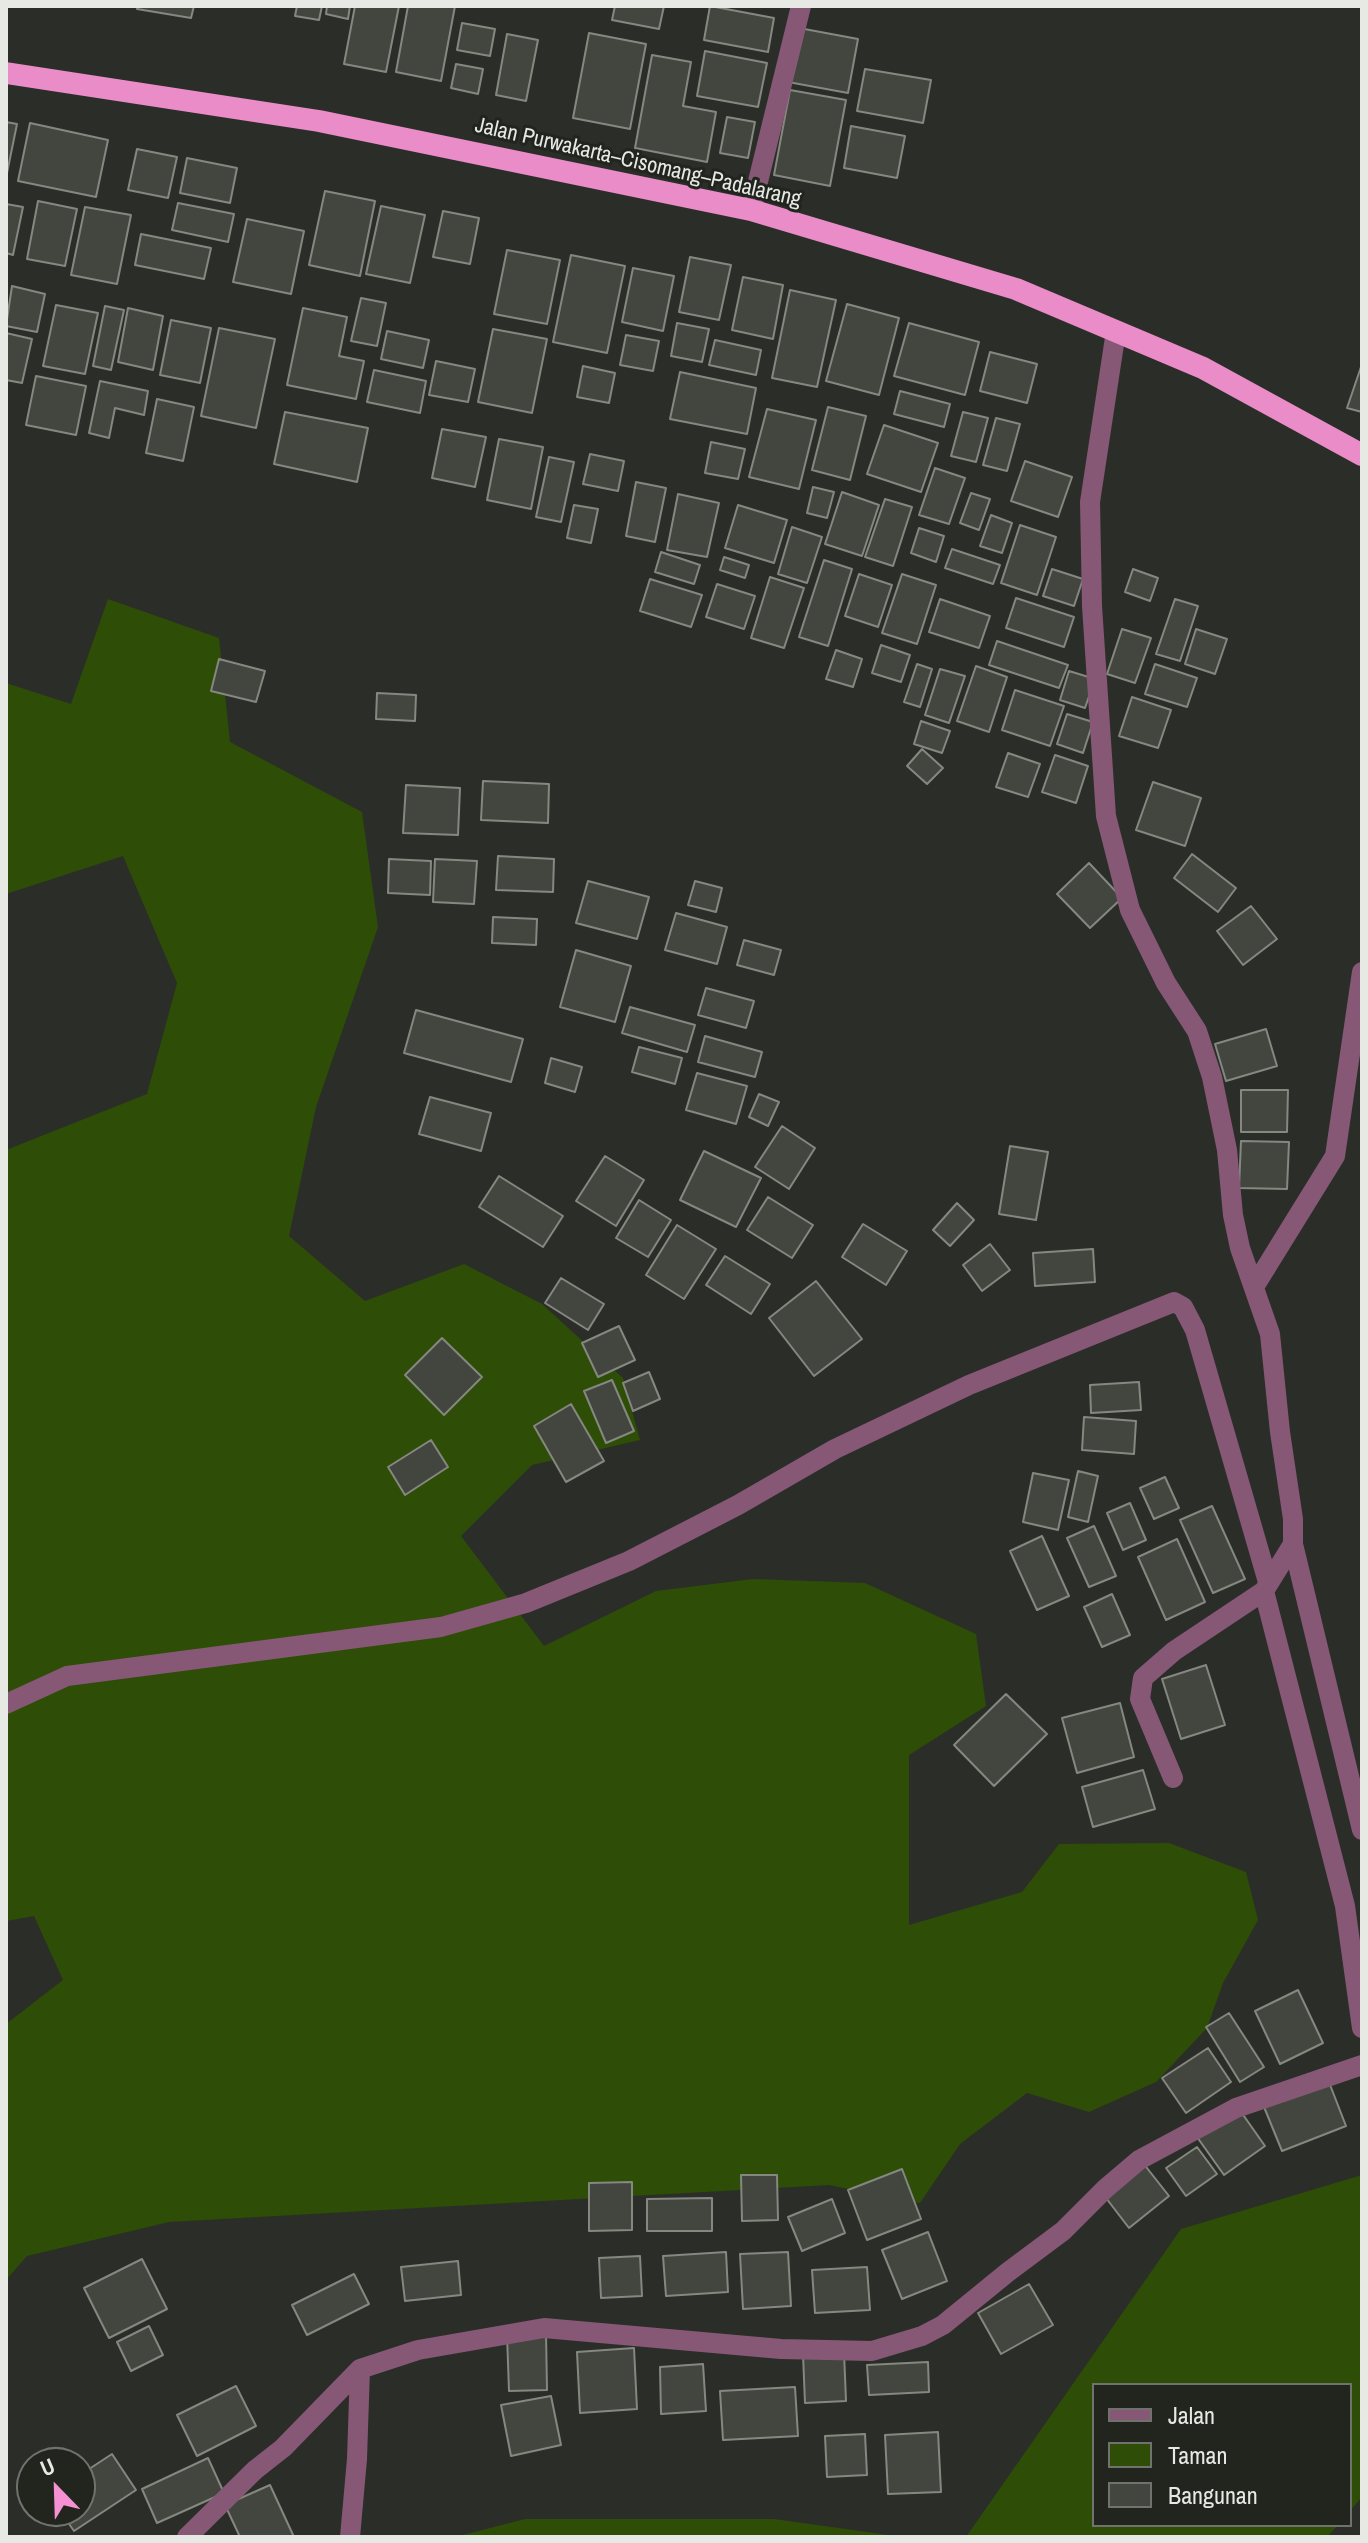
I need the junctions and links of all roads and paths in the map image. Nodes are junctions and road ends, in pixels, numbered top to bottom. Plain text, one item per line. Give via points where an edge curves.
1 (801, 6) edge
2 (6, 73) edge
3 (751, 210) junction
4 (1116, 331) junction
5 (1362, 455) edge
6 (1362, 972) edge
7 (1254, 1287) junction
8 (1293, 1544) junction
9 (1266, 1586) junction
10 (6, 1704) edge
11 (1173, 1778) dead end
12 (1362, 1830) edge
13 (1362, 2028) edge
14 (1362, 2065) edge
15 (360, 2369) junction
16 (187, 2537) edge
17 (350, 2537) edge

1 - 3 street
2 - 3 highway, Jalan Purwakarta–Cisomang–Padalarang via 319,121
3 - 4 highway, Jalan Purwakarta–Cisomang–Padalarang via 1016,289
4 - 5 highway, Jalan Purwakarta–Cisomang–Padalarang via 1203,368
4 - 7 street via 1090,502 1106,816 1130,910 1197,1031 1212,1077 1233,1215
6 - 7 street via 1335,1156
7 - 8 street via 1270,1334
8 - 9 street
8 - 12 street
9 - 10 street via 1195,1330 1183,1307 1174,1302 969,1385 835,1449 629,1561 526,1603 441,1627 67,1676
9 - 11 street via 1143,1678 1140,1699
9 - 13 street via 1345,1906
14 - 15 street via 1236,2108 1139,2160 1063,2231 922,2336 872,2351 544,2328 418,2350
15 - 16 street
15 - 17 street

